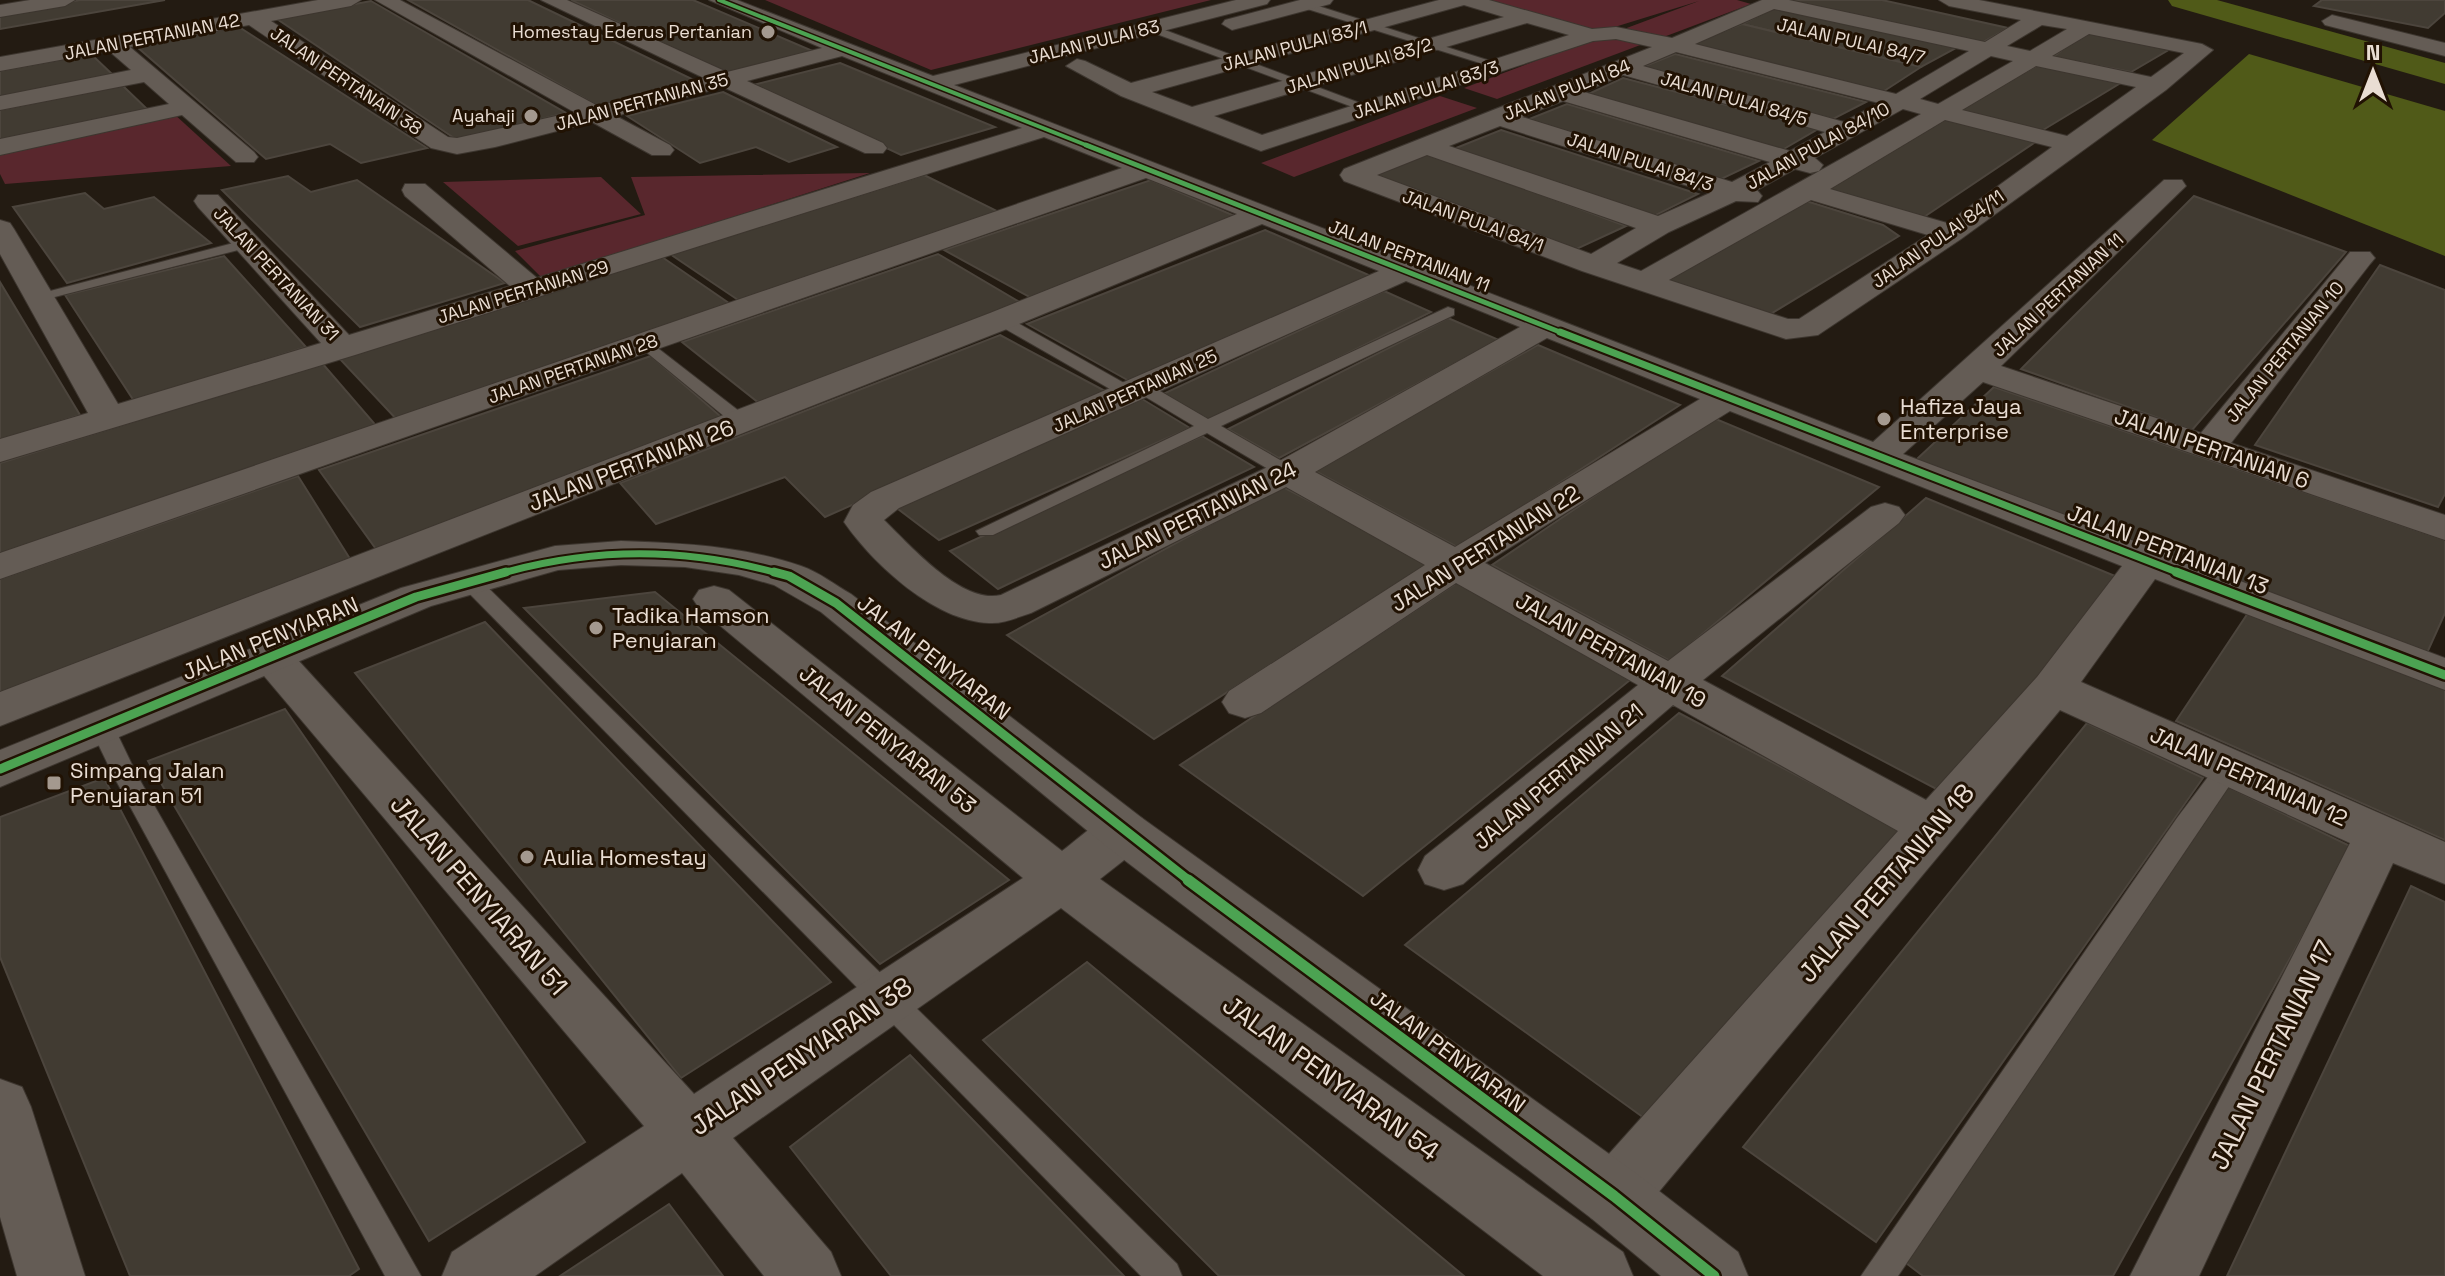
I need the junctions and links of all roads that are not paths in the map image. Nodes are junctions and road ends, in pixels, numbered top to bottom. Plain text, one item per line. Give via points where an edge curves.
1 (65, 0) edge
2 (351, 0) edge
3 (385, 0) edge
4 (551, 0) edge
5 (719, 0) edge
6 (1260, 0) edge
7 (1464, 0) edge
8 (1949, 0) edge
9 (1776, 1) edge
10 (1314, 2) edge
11 (260, 9) edge
12 (0, 11) edge
13 (1744, 16) junction
14 (1527, 17) junction
15 (2039, 18) junction
16 (2332, 21) dead end
17 (1368, 26) junction
18 (2086, 27) junction
19 (1150, 28) junction
20 (1591, 35) junction
21 (1177, 38) junction
22 (114, 44) junction
23 (1431, 44) junction
24 (1675, 45) junction
25 (0, 48) edge
26 (843, 49) junction
27 (2445, 50) edge
28 (1987, 51) junction
29 (1899, 52) dead end
30 (1929, 59) dead end
31 (2035, 60) junction
32 (1241, 61) junction
33 (0, 64) edge
34 (1500, 66) junction
35 (1958, 66) junction
36 (1623, 68) junction
37 (148, 74) junction
38 (723, 80) junction
39 (1303, 83) junction
40 (929, 84) junction
41 (2158, 85) junction
42 (1435, 87) junction
43 (1129, 91) junction
44 (1562, 93) junction
45 (1899, 102) junction
46 (0, 103) edge
47 (187, 107) junction
48 (1370, 109) junction
49 (1942, 112) junction
50 (1507, 114) junction
51 (595, 115) junction
52 (1191, 115) junction
53 (1044, 129) junction
54 (1845, 130) junction
55 (440, 143) joint
56 (2072, 145) junction
57 (1425, 146) junction
58 (0, 147) edge
59 (874, 148) dead end
60 (661, 150) dead end
61 (245, 157) dead end
62 (1793, 160) junction
63 (1145, 169) junction
64 (1839, 173) junction
65 (1353, 175) joint
66 (2173, 186) dead end
67 (415, 190) dead end
68 (1808, 191) junction
69 (1734, 192) junction
70 (208, 201) dead end
71 (1782, 206) junction
72 (1261, 214) junction
73 (1659, 226) junction
74 (0, 229) edge
75 (1951, 233) junction
76 (245, 244) junction
77 (2360, 258) dead end
78 (1593, 265) junction
79 (1404, 271) junction
80 (1643, 282) junction
81 (531, 289) junction
82 (39, 296) junction
83 (1448, 312) dead end
84 (1001, 320) junction
85 (1545, 326) junction
86 (646, 344) junction
87 (343, 348) junction
88 (1978, 369) junction
89 (1136, 390) junction
90 (1727, 398) junction
91 (109, 418) junction
92 (742, 422) junction
93 (1209, 427) junction
94 (2209, 446) junction
95 (0, 451) edge
96 (1878, 457) junction
97 (1287, 472) junction
98 (867, 513) joint
99 (1885, 515) dead end
100 (2445, 528) edge
101 (986, 531) dead end
102 (2147, 561) junction
103 (1456, 565) junction
104 (0, 567) edge
105 (468, 580) junction
106 (714, 599) dead end
107 (271, 658) junction
108 (2443, 670) edge
109 (1671, 683) junction
110 (2053, 688) junction
111 (1245, 702) dead end
112 (0, 710) edge
113 (101, 725) junction
114 (2229, 767) junction
115 (0, 769) edge
116 (1935, 828) junction
117 (1124, 832) junction
118 (2380, 835) junction
119 (2445, 864) edge
120 (1444, 870) dead end
121 (1062, 880) junction
122 (888, 997) junction
123 (0, 1107) edge
124 (688, 1132) junction
125 (1614, 1196) junction
126 (51, 1276) edge
127 (404, 1276) edge
128 (476, 1276) edge
129 (807, 1276) edge
130 (1165, 1276) edge
131 (1599, 1276) edge
132 (1714, 1276) edge
133 (1878, 1276) edge
134 (2164, 1276) edge

1 - 12 street
2 - 11 street, JALAN PERTANIAN 42
3 - 51 street
4 - 38 street
5 - 26 street, JALAN PERTANIAN 11
6 - 19 street, JALAN PULAI 83
7 - 14 street
7 - 17 street, JALAN PULAI 83/1
8 - 15 street
9 - 13 street, JALAN PULAI 84
9 - 28 street
10 - 17 lane
10 - 21 street
11 - 22 street, JALAN PERTANIAN 42
11 - 25 street
11 - 55 street, JALAN PERTANAIN 38
13 - 24 street, JALAN PULAI 84
13 - 29 street, JALAN PULAI 84/7
14 - 20 street
14 - 23 street, JALAN PULAI 83/2
15 - 18 street
15 - 28 street, JALAN PULAI 84/10
16 - 27 street
17 - 23 lane
17 - 32 street, JALAN PULAI 83/1
18 - 31 street
18 - 41 street, JALAN PULAI 84/11 via 2202,50
19 - 21 lane
19 - 40 street, JALAN PULAI 83
20 - 24 street via 1616,33
20 - 34 street, JALAN PULAI 83/3
21 - 32 lane
21 - 43 street via 1077,66
22 - 33 street, JALAN PERTANIAN 42
22 - 37 street
23 - 34 lane
23 - 39 street, JALAN PULAI 83/2
24 - 36 street, JALAN PULAI 84
24 - 45 street
26 - 38 street, JALAN PERTANIAN 35
26 - 40 street, JALAN PERTANIAN 11
28 - 31 street
28 - 35 street, JALAN PULAI 84/10
30 - 35 street, JALAN PULAI 84/7
31 - 41 street
31 - 49 street
32 - 39 lane
32 - 43 street, JALAN PULAI 83/1
34 - 42 street, JALAN PULAI 83/3
35 - 45 street, JALAN PULAI 84/10
36 - 44 street, JALAN PULAI 84
36 - 54 street, JALAN PULAI 84/5
37 - 46 street
37 - 47 street
38 - 51 street, JALAN PERTANIAN 35
38 - 59 street
39 - 48 lane
39 - 52 street, JALAN PULAI 83/2
40 - 53 street, JALAN PERTANIAN 11
41 - 56 street, JALAN PULAI 84/11
42 - 48 street, JALAN PULAI 83/3
42 - 50 street, JALAN PULAI 84/3
43 - 52 street
44 - 50 street, JALAN PULAI 84
44 - 62 street
45 - 49 street
45 - 54 street, JALAN PULAI 84/10
47 - 58 street
47 - 61 street
48 - 52 street, JALAN PULAI 83/3 via 1261,143
49 - 56 street
49 - 64 street
50 - 57 street, JALAN PULAI 84
50 - 69 street, JALAN PULAI 84/3
51 - 55 street, JALAN PERTANIAN 35 via 471,145
51 - 60 street
53 - 63 street, JALAN PERTANIAN 11
53 - 81 street, JALAN PERTANIAN 29
54 - 62 street, JALAN PULAI 84/10
56 - 75 street, JALAN PULAI 84/11
57 - 65 street, JALAN PULAI 84
57 - 73 street
62 - 64 street
62 - 69 street, JALAN PULAI 84/10
63 - 72 street, JALAN PERTANIAN 11
63 - 86 street, JALAN PERTANIAN 28
64 - 68 street
65 - 78 street, JALAN PULAI 84/1
66 - 88 street, JALAN PERTANIAN 11
67 - 81 street
68 - 71 street
68 - 75 street
69 - 71 street, JALAN PULAI 84/3
69 - 73 street, JALAN PULAI 84/10
70 - 76 street, JALAN PERTANIAN 31
71 - 80 street
72 - 79 street, JALAN PERTANIAN 11
72 - 84 street, JALAN PERTANIAN 26
73 - 78 street, JALAN PULAI 84/10
74 - 82 street
75 - 80 street, JALAN PULAI 84/11 via 1807,328 1796,330
76 - 82 lane
76 - 87 street, JALAN PERTANIAN 31
77 - 94 street, JALAN PERTANIAN 10
78 - 80 street, JALAN PULAI 84/11
79 - 85 street, JALAN PERTANIAN 11
79 - 89 street, JALAN PERTANIAN 25
81 - 87 street, JALAN PERTANIAN 29
82 - 91 street
83 - 93 lane
84 - 89 lane
84 - 92 street, JALAN PERTANIAN 26
85 - 90 street, JALAN PERTANIAN 11
85 - 97 street, JALAN PERTANIAN 24
86 - 92 lane
86 - 104 street, JALAN PERTANIAN 28
87 - 91 street, JALAN PERTANIAN 29
88 - 94 street, JALAN PERTANIAN 6
88 - 96 street, JALAN PERTANIAN 11
89 - 93 lane
89 - 98 street, JALAN PERTANIAN 25 via 885,500
90 - 96 street, JALAN PERTANIAN 11
90 - 103 street, JALAN PERTANIAN 22
91 - 95 street, JALAN PERTANIAN 29
92 - 112 street, JALAN PERTANIAN 26
93 - 97 lane
93 - 101 lane
94 - 100 street, JALAN PERTANIAN 6
96 - 102 street, JALAN PERTANIAN 13
97 - 98 street, JALAN PERTANIAN 24 via 1016,604 990,611 964,606 909,567 864,522
97 - 103 street, JALAN PERTANIAN 19
99 - 109 street, JALAN PERTANIAN 21
102 - 108 street, JALAN PERTANIAN 13
102 - 110 street, JALAN PERTANIAN 18
103 - 109 street, JALAN PERTANIAN 19
103 - 111 street, JALAN PERTANIAN 22
105 - 107 street, JALAN PENYIARAN
105 - 117 street, JALAN PENYIARAN via 555,558 621,553 742,563 789,576 836,603 908,657
105 - 122 lane
106 - 121 street, JALAN PENYIARAN 53
107 - 113 street, JALAN PENYIARAN
107 - 124 street, JALAN PENYIARAN 51
109 - 116 street, JALAN PERTANIAN 19
109 - 120 street, JALAN PERTANIAN 21
110 - 114 street, JALAN PERTANIAN 12
110 - 116 street, JALAN PERTANIAN 18
113 - 115 street, JALAN PENYIARAN
113 - 127 lane
114 - 118 street, JALAN PERTANIAN 12
114 - 133 lane
116 - 125 street, JALAN PERTANIAN 18
117 - 121 street, JALAN PENYIARAN 38
117 - 125 street, JALAN PENYIARAN
118 - 119 street, JALAN PERTANIAN 12
118 - 134 street, JALAN PERTANIAN 17
121 - 122 street, JALAN PENYIARAN 38
121 - 131 street, JALAN PENYIARAN 54
122 - 124 street, JALAN PENYIARAN 38
122 - 130 lane
123 - 126 street
124 - 128 street, JALAN PENYIARAN 38
124 - 129 street, JALAN PENYIARAN 51
125 - 132 street, JALAN PENYIARAN

